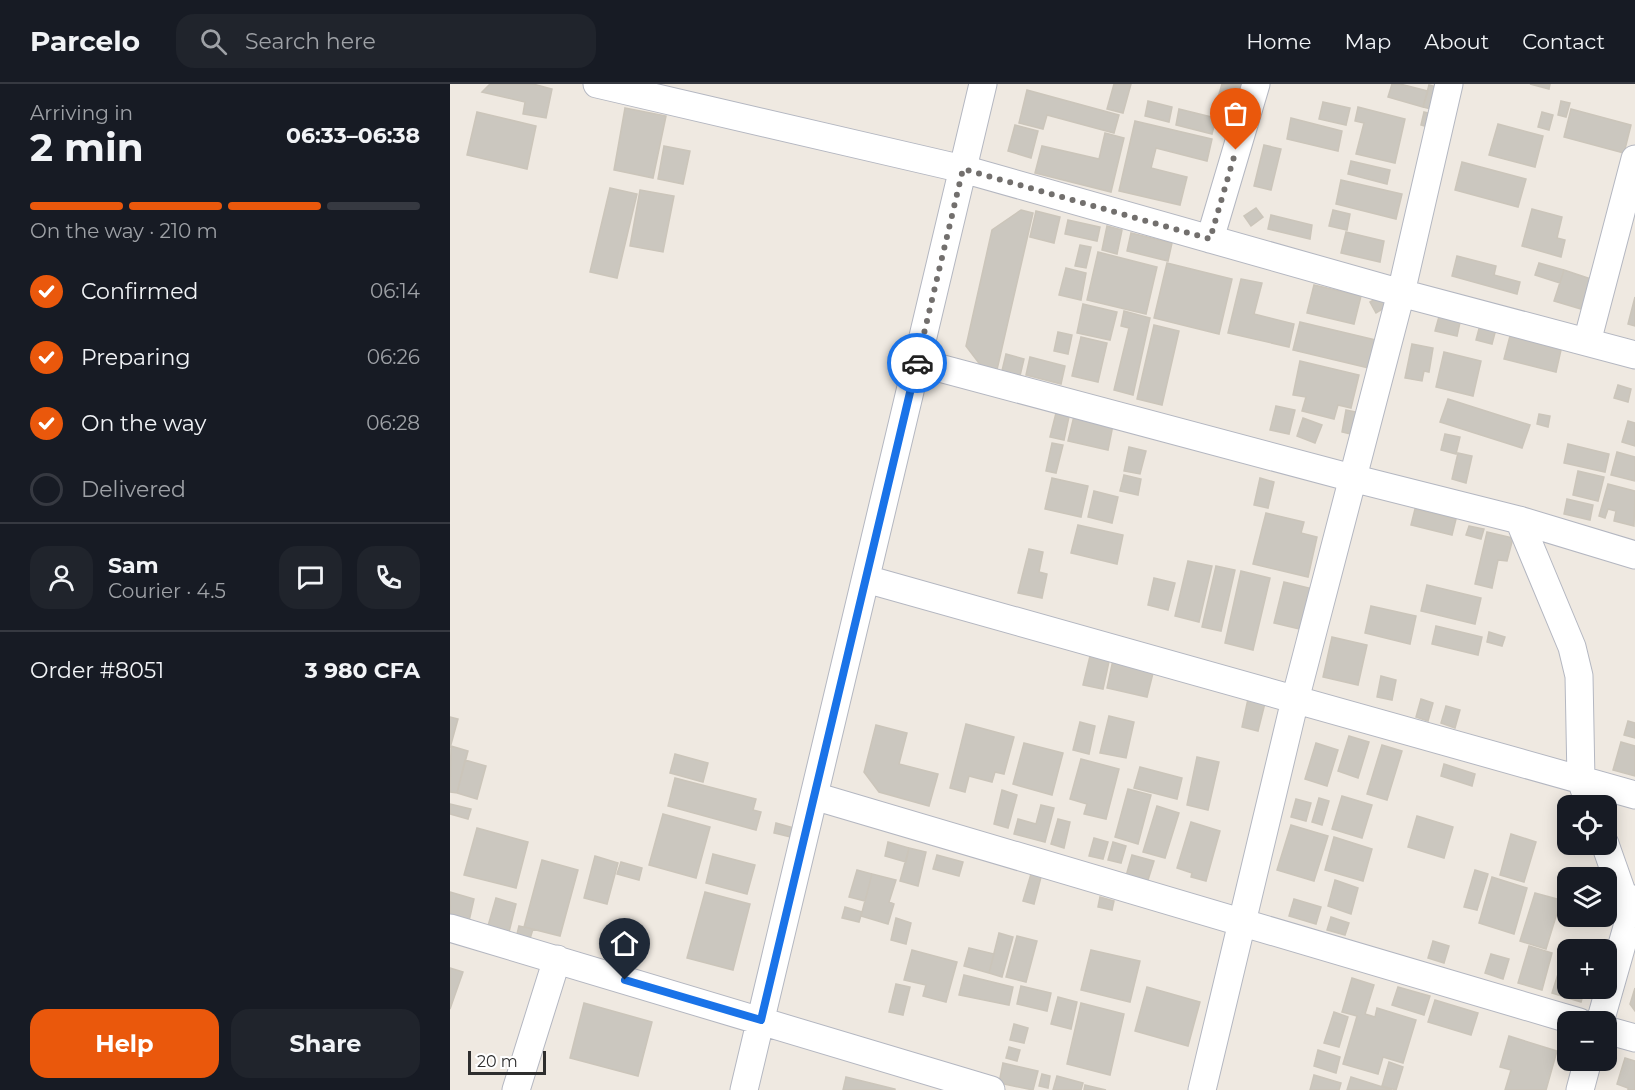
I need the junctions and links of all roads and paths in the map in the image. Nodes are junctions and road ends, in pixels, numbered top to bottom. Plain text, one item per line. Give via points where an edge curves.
1 (597, 84) edge
2 (983, 84) edge
3 (1256, 84) edge
4 (1449, 84) edge
5 (1635, 159) edge
6 (963, 169) junction
7 (1210, 239) junction
8 (1401, 293) junction
9 (1587, 342) junction
10 (1635, 355) edge
11 (917, 362) junction
12 (1352, 478) junction
13 (1519, 520) junction
14 (1635, 555) edge
15 (866, 579) junction
16 (1295, 700) junction
17 (1581, 780) junction
18 (1586, 795) edge
19 (1635, 795) edge
20 (814, 796) junction
21 (1610, 855) edge
22 (1633, 907) edge
23 (1243, 923) junction
24 (450, 928) edge
25 (557, 959) junction
26 (1603, 1011) edge
27 (1557, 1016) edge
28 (761, 1020) junction
29 (1617, 1033) edge
30 (1635, 1038) edge
31 (1585, 1071) edge
32 (516, 1090) edge
33 (744, 1090) edge
34 (991, 1090) edge
35 (1202, 1090) edge
36 (1580, 1090) edge

1 - 6 street
2 - 6 street
3 - 7 street
4 - 8 street
5 - 9 street
6 - 7 street
6 - 11 street
7 - 8 street
8 - 9 street
8 - 12 street
9 - 10 street
11 - 12 street
11 - 15 street
12 - 13 street
12 - 16 street
13 - 14 street
13 - 17 street via 1572,647 1579,676
15 - 16 street
15 - 20 street
16 - 17 street
16 - 23 street
17 - 18 street
17 - 19 street
20 - 23 street
20 - 28 street
21 - 22 street
22 - 26 street
23 - 27 street
23 - 35 street
24 - 25 street
25 - 28 street
25 - 32 street
28 - 33 street
28 - 34 street
29 - 30 street
31 - 36 street

